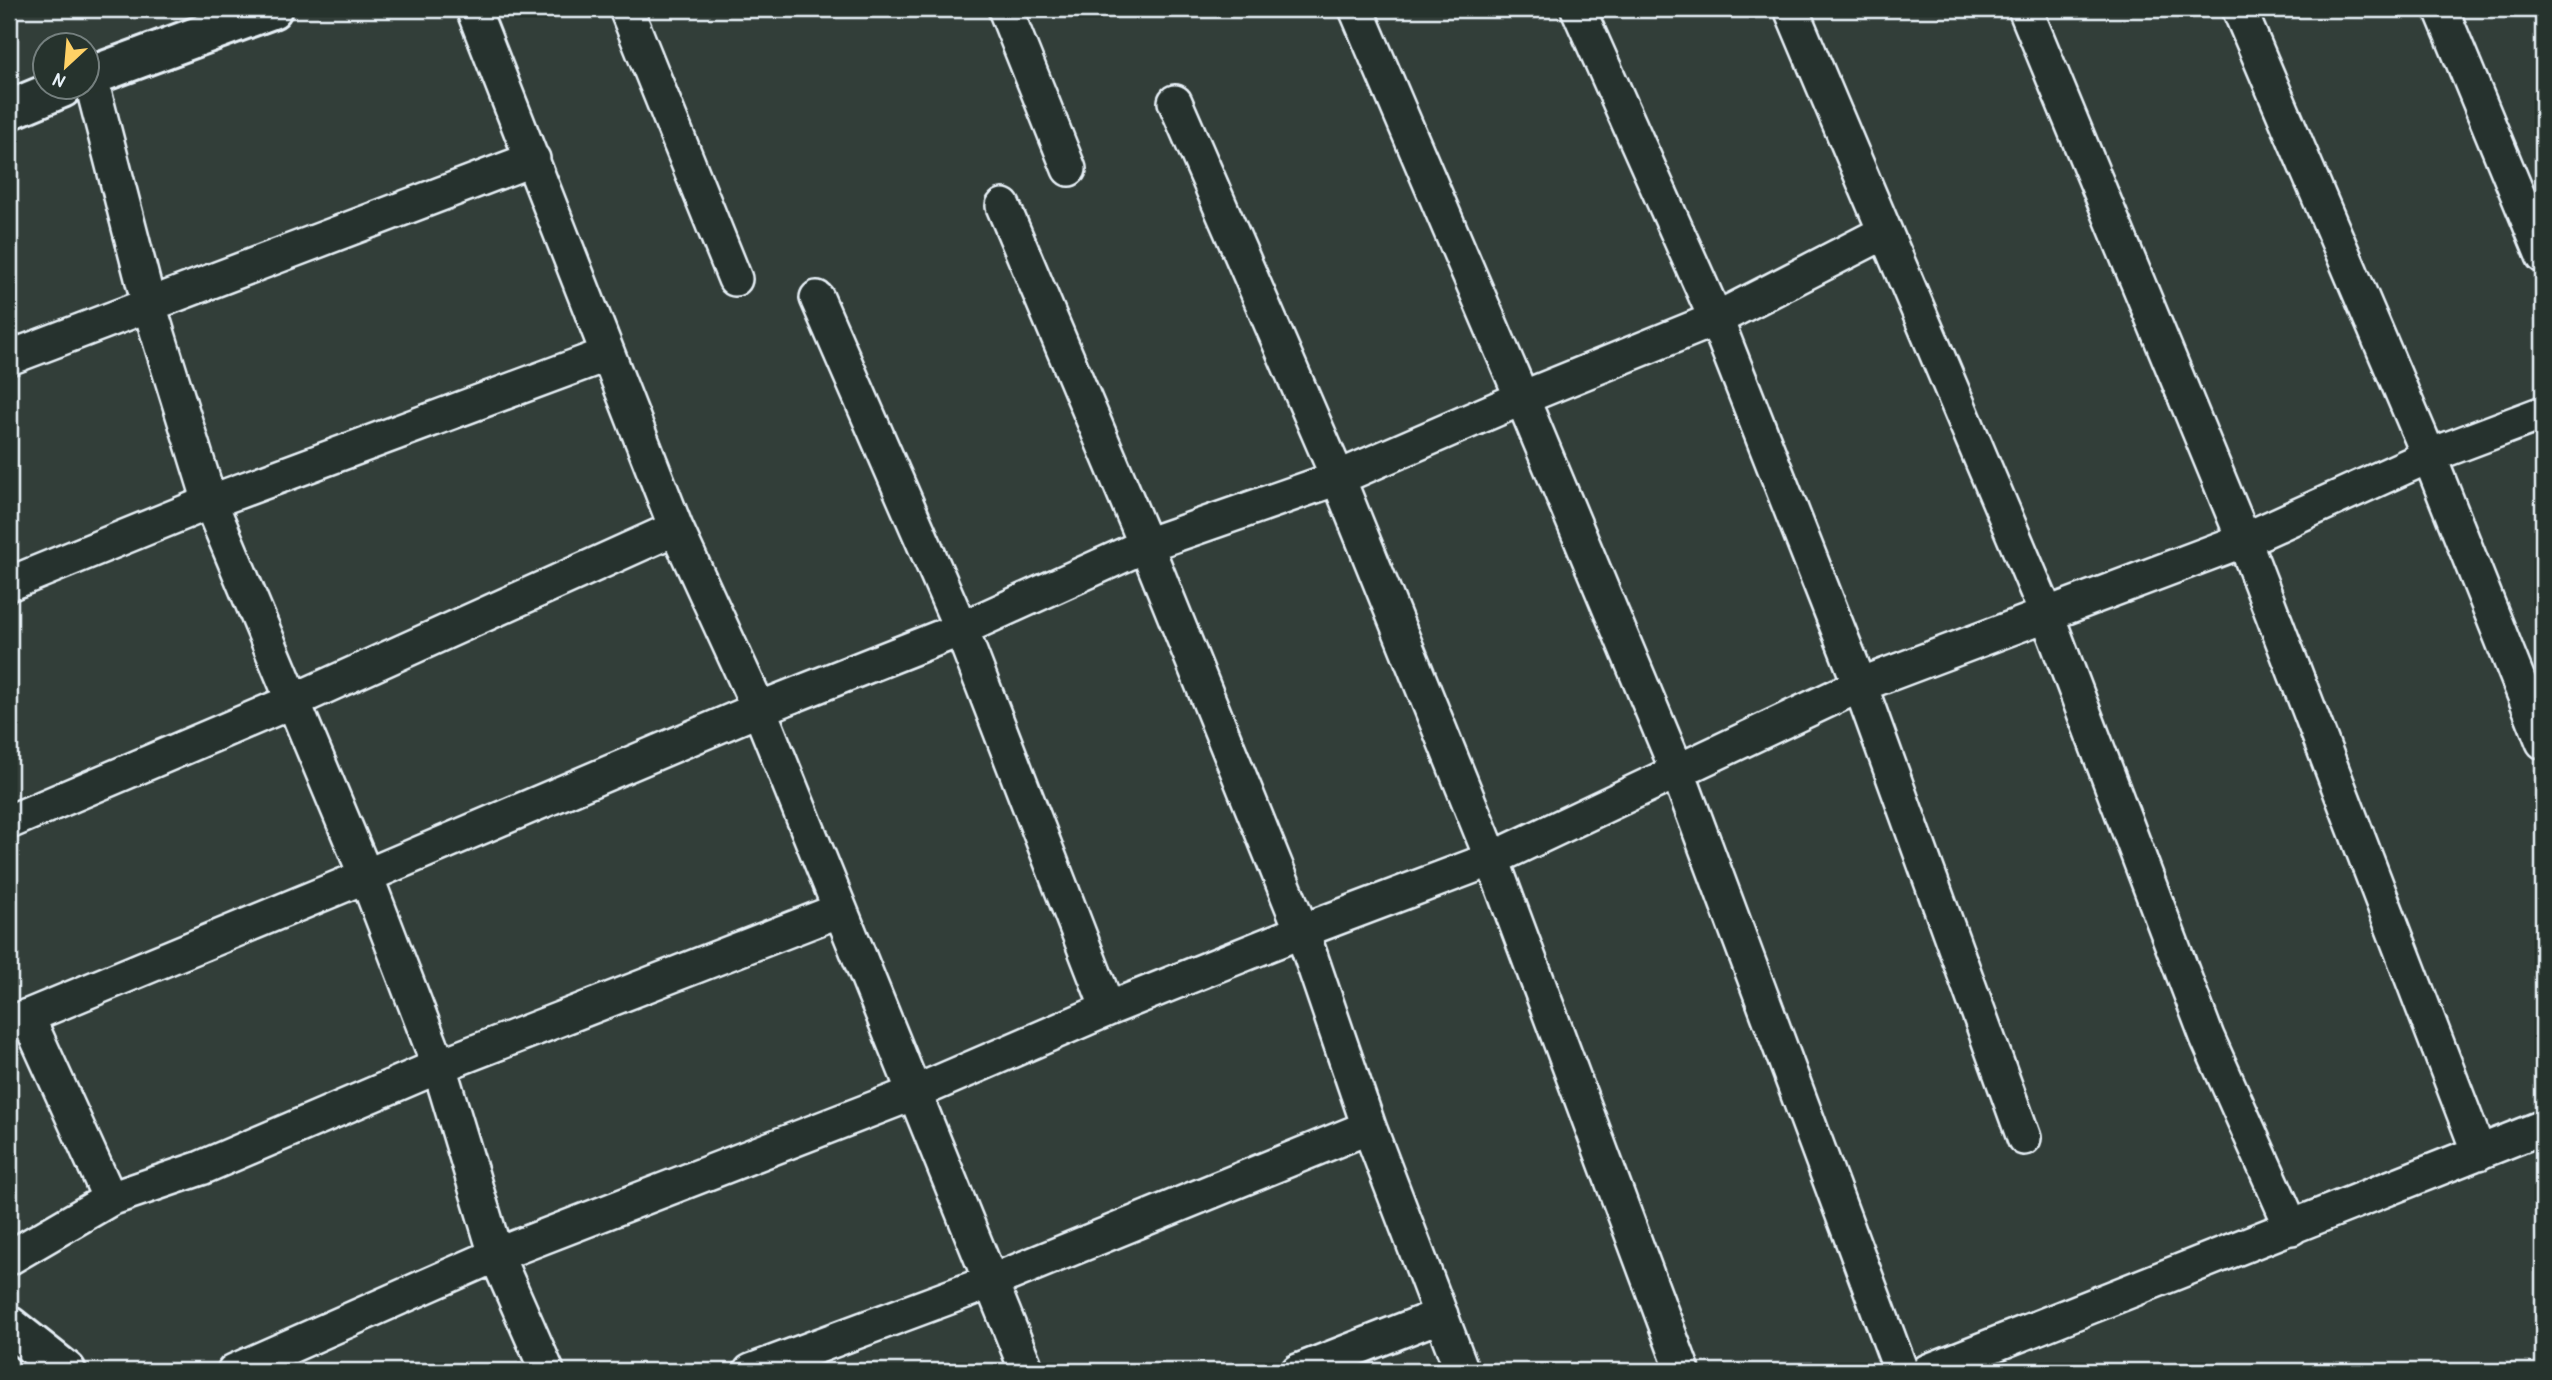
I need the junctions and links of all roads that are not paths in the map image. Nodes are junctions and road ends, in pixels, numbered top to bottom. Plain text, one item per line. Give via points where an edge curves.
1 (272, 9) edge
2 (473, 9) edge
3 (626, 9) edge
4 (1005, 9) edge
5 (1356, 9) edge
6 (1578, 9) edge
7 (1791, 9) edge
8 (2025, 9) edge
9 (2239, 9) edge
10 (2441, 9) edge
11 (102, 72) edge
12 (32, 100) edge
13 (87, 102) edge
14 (1175, 102) dead end
15 (9, 110) edge
16 (533, 159) junction
17 (1069, 169) dead end
18 (1003, 206) dead end
19 (1885, 232) junction
20 (2543, 256) edge
21 (736, 279) dead end
22 (817, 298) dead end
23 (149, 305) junction
24 (1716, 319) junction
25 (608, 354) junction
26 (9, 358) edge
27 (1522, 398) junction
28 (2543, 413) edge
29 (2429, 456) junction
30 (1338, 478) junction
31 (210, 502) junction
32 (676, 528) junction
33 (2244, 540) junction
34 (1146, 545) junction
35 (9, 584) edge
36 (2048, 615) junction
37 (961, 629) junction
38 (1860, 685) junction
39 (293, 701) junction
40 (759, 709) junction
41 (2543, 742) edge
42 (1677, 770) junction
43 (9, 822) edge
44 (1492, 859) junction
45 (366, 876) junction
46 (840, 910) junction
47 (1302, 931) junction
48 (1108, 1009) junction
49 (18, 1020) edge
50 (439, 1066) junction
51 (914, 1093) junction
52 (2543, 1127) edge
53 (1369, 1128) junction
54 (2024, 1138) dead end
55 (2479, 1153) junction
56 (110, 1199) junction
57 (2292, 1228) junction
58 (496, 1255) junction
59 (9, 1258) edge
60 (990, 1282) junction
61 (1441, 1315) junction
62 (9, 1326) edge
63 (66, 1371) edge
64 (234, 1371) edge
65 (547, 1371) edge
66 (751, 1371) edge
67 (1027, 1371) edge
68 (1298, 1371) edge
69 (1462, 1371) edge
70 (1683, 1371) edge
71 (1901, 1371) edge
72 (1928, 1371) edge

1 - 11 street
2 - 16 street
3 - 21 street
4 - 17 street
5 - 27 street
6 - 24 street
7 - 19 street
8 - 33 street
9 - 29 street
10 - 20 street
12 - 15 street
13 - 23 street
14 - 30 street
16 - 23 street
16 - 25 street
18 - 34 street
19 - 24 street
19 - 36 street
22 - 37 street
23 - 26 street
23 - 31 street
24 - 27 street
24 - 38 street
25 - 31 street
25 - 32 street
27 - 30 street
27 - 42 street
28 - 29 street
29 - 33 street
29 - 41 street
30 - 34 street
30 - 44 street
31 - 35 street
31 - 39 street
32 - 39 street
32 - 40 street
33 - 36 street
33 - 55 street
34 - 37 street
34 - 47 street
36 - 38 street
36 - 57 street via 2207,1037
37 - 40 street
37 - 48 street
38 - 42 street
38 - 54 street
39 - 43 street
39 - 45 street
40 - 45 street
40 - 46 street
42 - 44 street
42 - 71 street
44 - 47 street
44 - 70 street
45 - 49 street
45 - 50 street
46 - 50 street
46 - 51 street
47 - 48 street
47 - 53 street
48 - 51 street
49 - 56 street
50 - 56 street via 201,1168
50 - 58 street
51 - 58 street
51 - 60 street
52 - 55 street
53 - 60 street
53 - 61 street
55 - 57 street
56 - 59 street
57 - 72 street
58 - 64 street
58 - 65 street
60 - 66 street
60 - 67 street
61 - 68 street
61 - 69 street
62 - 63 street

